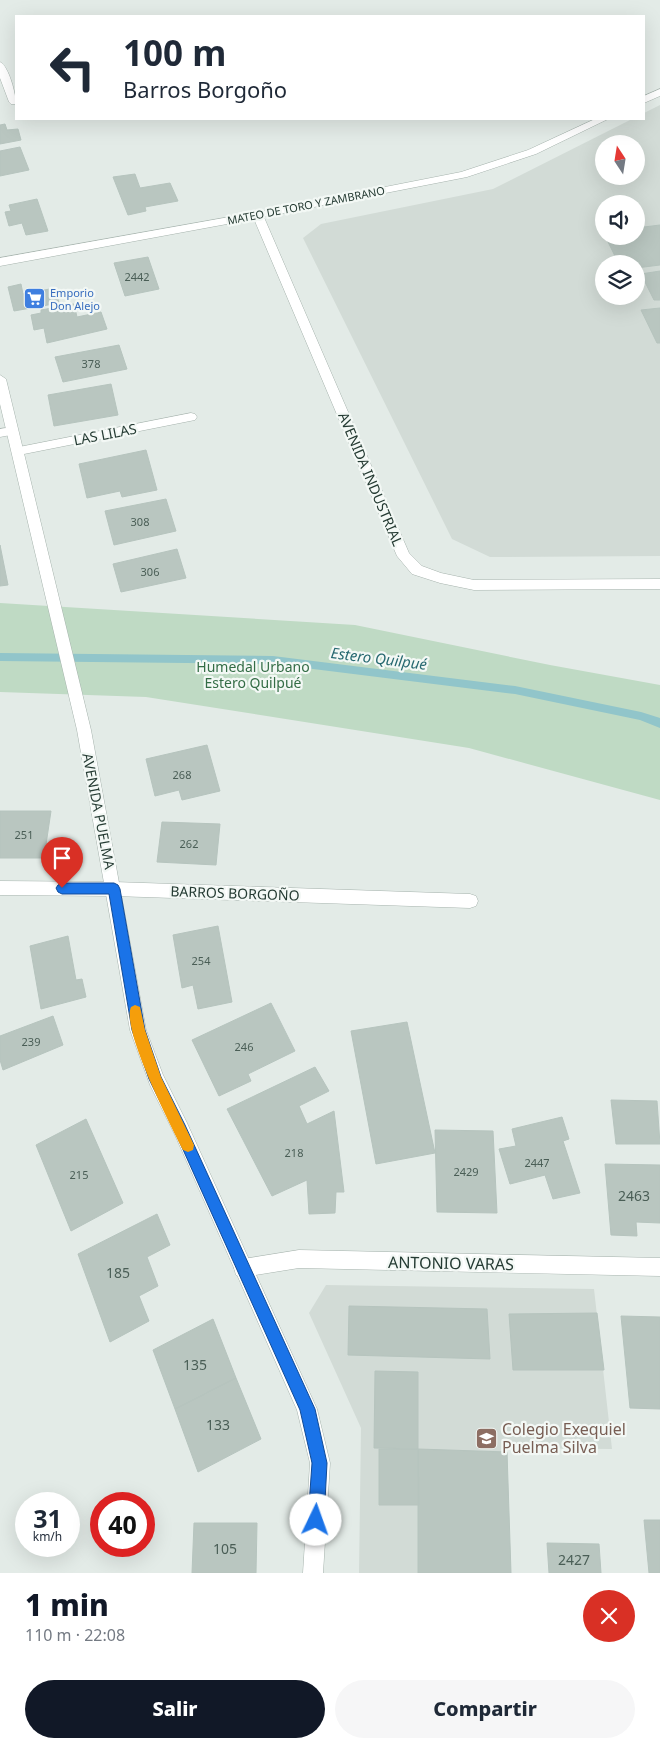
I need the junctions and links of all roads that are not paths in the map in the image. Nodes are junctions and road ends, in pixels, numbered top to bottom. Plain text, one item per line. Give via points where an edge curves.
1 (0, 65) edge
2 (660, 92) edge
3 (645, 100) edge
4 (14, 102) dead end
5 (601, 120) edge
6 (258, 214) junction
7 (0, 262) edge
8 (0, 379) edge
9 (191, 417) dead end
10 (6, 432) edge
11 (19, 451) junction
12 (660, 584) edge
13 (0, 888) edge
14 (114, 889) junction
15 (470, 901) dead end
16 (660, 1267) edge
17 (243, 1268) junction
18 (313, 1573) edge

1 - 4 street
2 - 3 street
5 - 6 street, MATEO DE TORO Y ZAMBRANO via 532,152 463,175
6 - 7 street, MATEO DE TORO Y ZAMBRANO
6 - 12 street, AVENIDA INDUSTRIAL via 404,556 417,570 474,585
8 - 10 street, AVENIDA PUELMA
9 - 11 street, LAS LILAS
10 - 11 street, AVENIDA PUELMA
11 - 14 street, AVENIDA PUELMA via 84,730
13 - 14 street, BARROS BORGOÑO
14 - 15 street, BARROS BORGOÑO
14 - 17 street, AVENIDA PUELMA via 138,1030 156,1079
16 - 17 street, ANTONIO VARAS via 299,1259
17 - 18 street, AVENIDA PUELMA via 307,1409 318,1454

